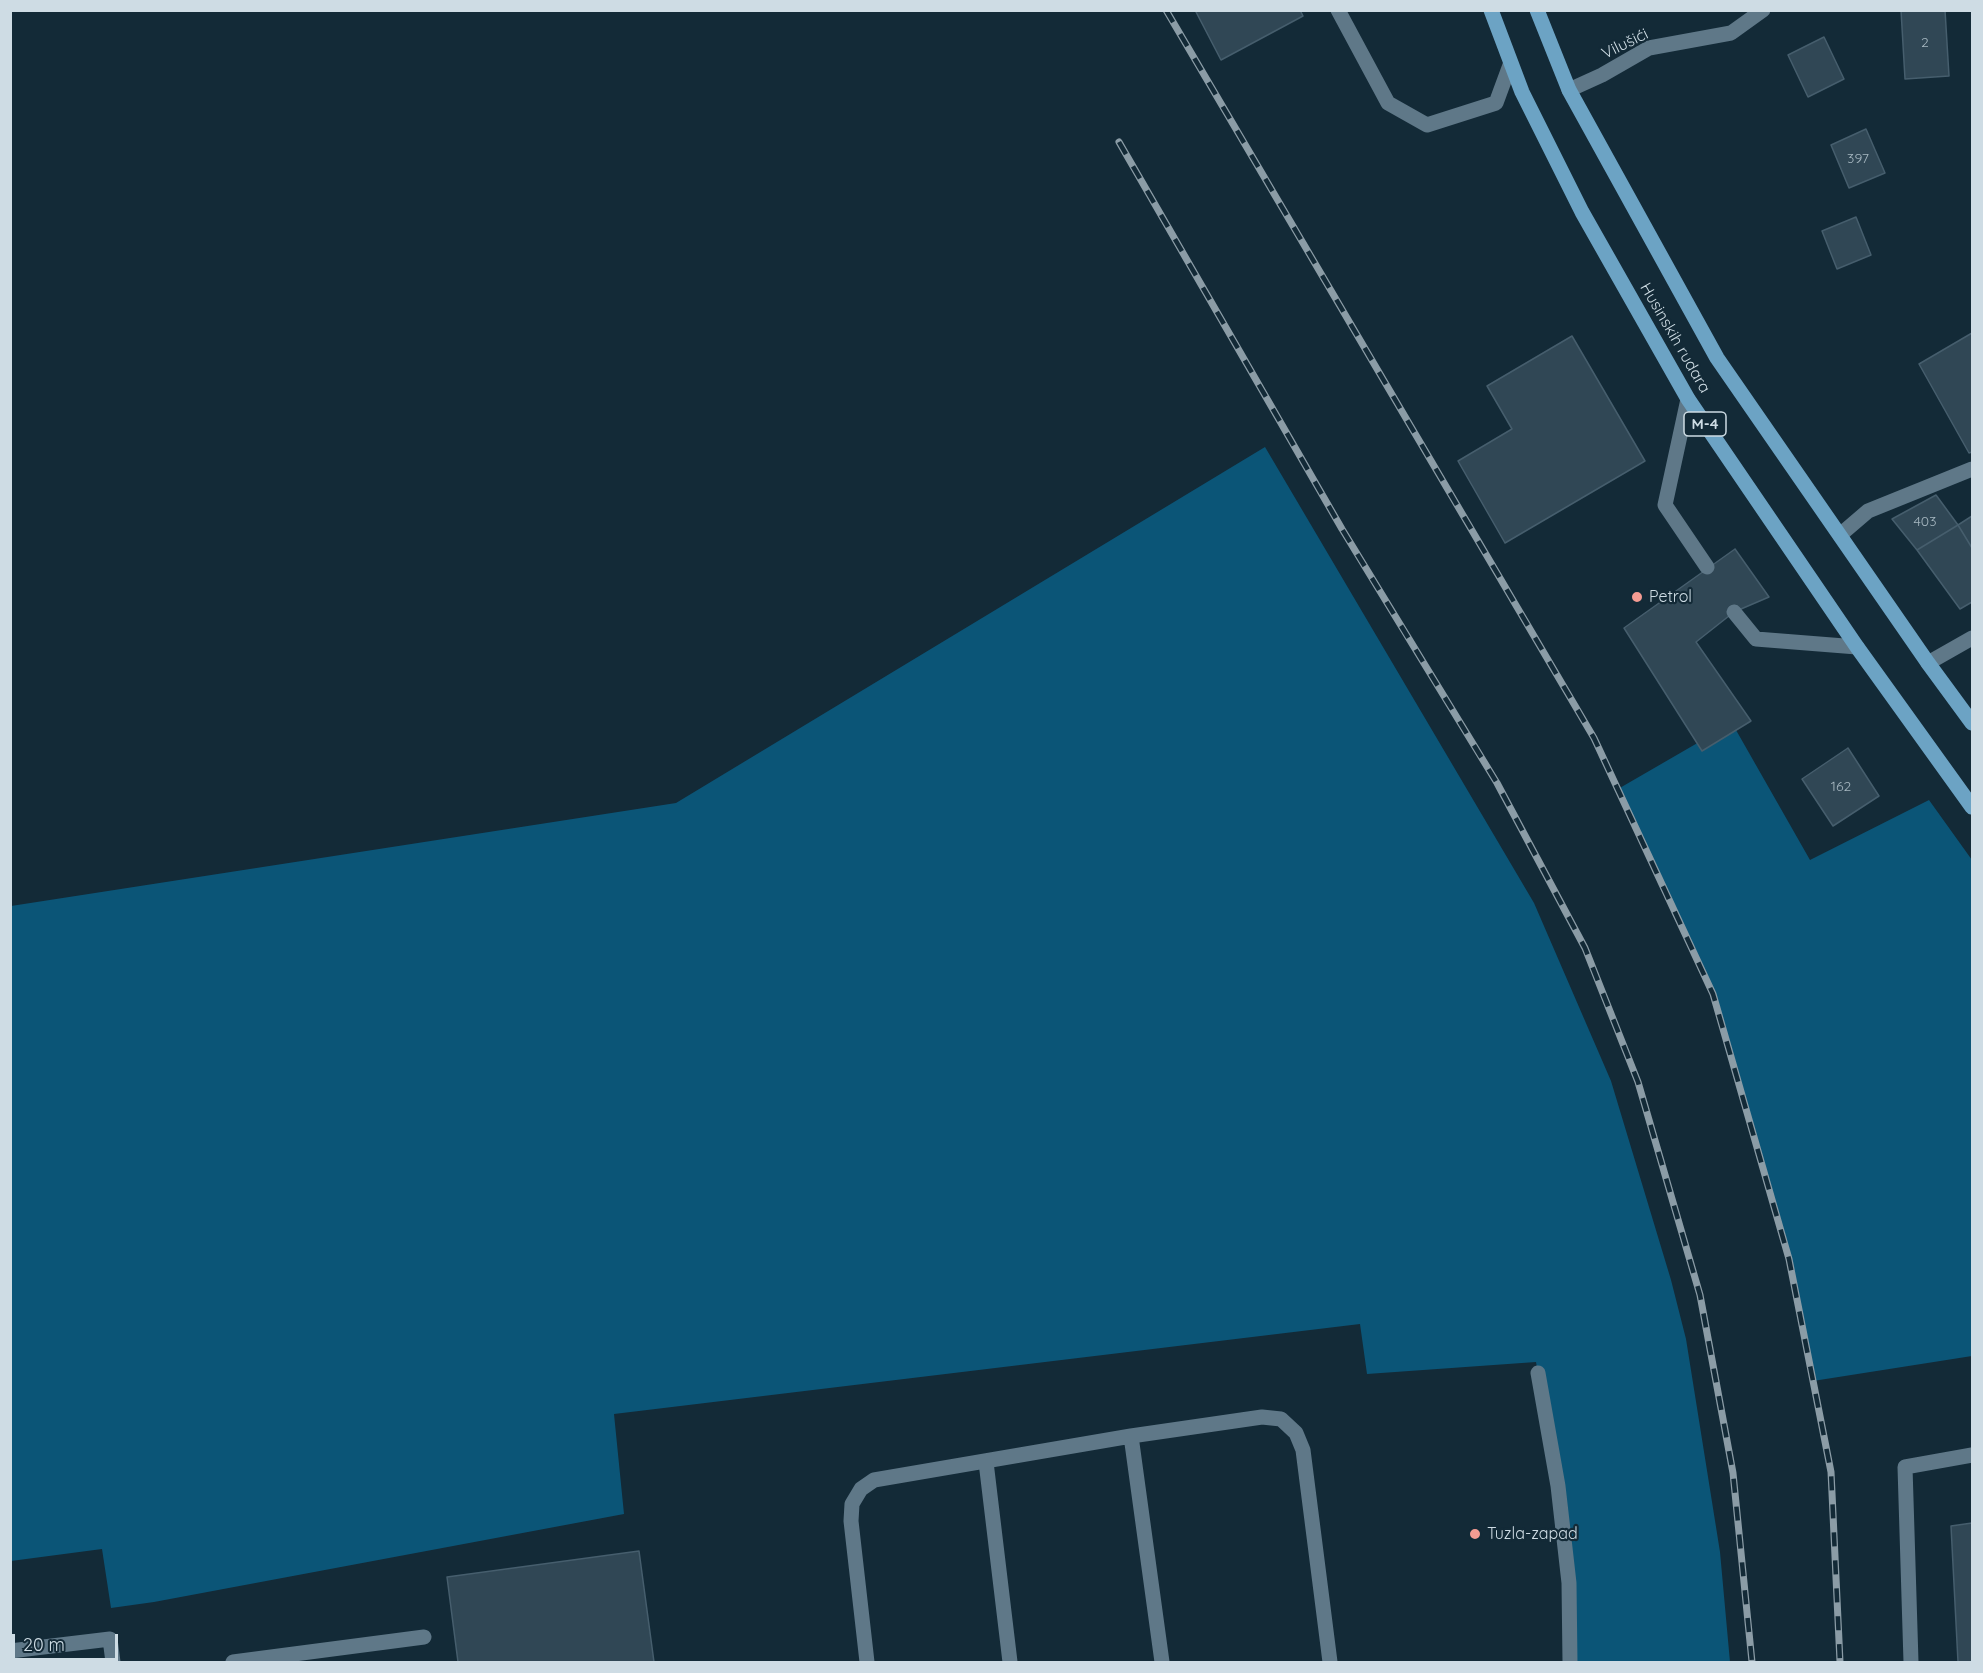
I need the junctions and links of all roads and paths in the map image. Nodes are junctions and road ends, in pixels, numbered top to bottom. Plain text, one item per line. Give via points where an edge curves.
1 (1338, 10) edge
2 (1491, 10) edge
3 (1537, 10) edge
4 (1763, 10) edge
5 (1510, 65) junction
6 (1569, 90) junction
7 (1688, 399) junction
8 (1972, 469) edge
9 (1840, 535) junction
10 (1707, 567) dead end
11 (1734, 612) dead end
12 (1972, 639) edge
13 (1857, 647) junction
14 (1928, 663) junction
15 (1972, 723) edge
16 (1972, 807) edge
17 (1538, 1372) dead end
18 (1131, 1436) junction
19 (1972, 1455) edge
20 (986, 1462) junction
21 (423, 1636) dead end
22 (10, 1651) edge
23 (113, 1662) edge
24 (233, 1662) edge
25 (867, 1662) edge
26 (1010, 1662) edge
27 (1162, 1662) edge
28 (1330, 1662) edge
29 (1570, 1662) edge
30 (1911, 1662) edge

1 - 5 street via 1388,103 1427,125 1497,103
2 - 5 main road, Husinskih rudara / M-4
3 - 6 main road, Husinskih rudara / M-4
4 - 6 street, Vilušići via 1731,33 1649,48
5 - 7 main road, Husinskih rudara / M-4 via 1582,212
6 - 9 main road, Husinskih rudara / M-4 via 1717,358
7 - 10 street via 1665,505
7 - 13 main road, Husinskih rudara / M-4
8 - 9 street via 1868,511
9 - 14 main road, Husinskih rudara / M-4
11 - 13 street via 1756,639
12 - 14 street
13 - 16 main road, Husinskih rudara / M-4
14 - 15 main road, Husinskih rudara / M-4
17 - 29 street via 1558,1485 1569,1583
18 - 20 street
18 - 27 street
18 - 28 street via 1262,1417 1281,1419 1296,1433 1303,1450
19 - 30 street via 1905,1467
20 - 25 street via 874,1480 861,1489 852,1504
20 - 26 street
21 - 24 street
22 - 23 street via 110,1639

